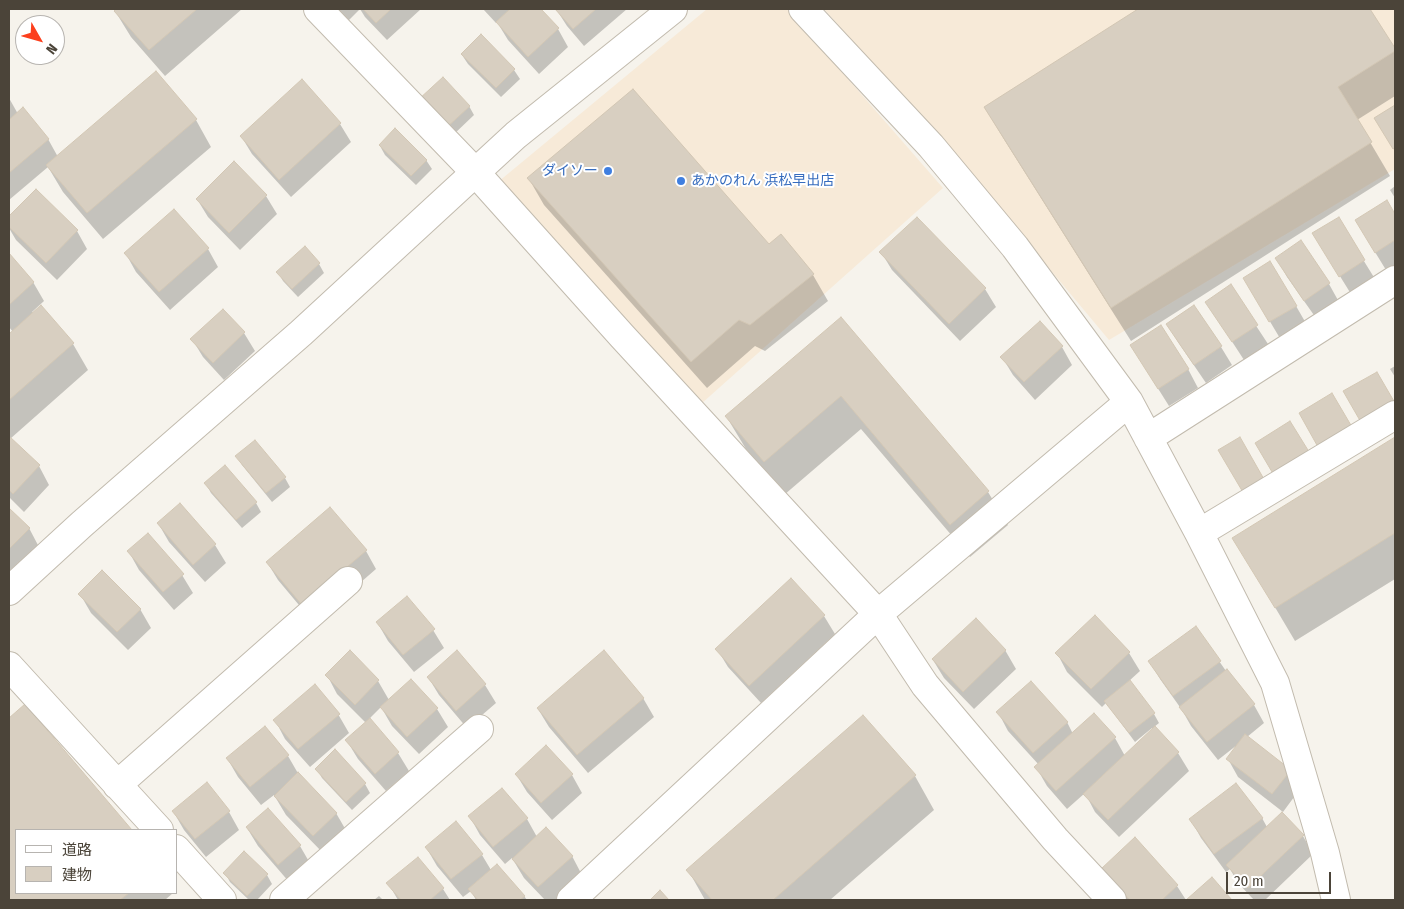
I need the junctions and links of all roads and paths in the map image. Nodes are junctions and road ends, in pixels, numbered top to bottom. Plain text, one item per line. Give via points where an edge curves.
1 (318, 9) edge
2 (673, 9) edge
3 (803, 9) edge
4 (475, 172) junction
5 (1395, 280) edge
6 (1129, 402) junction
7 (1395, 415) edge
8 (1148, 438) junction
9 (1199, 533) junction
10 (348, 581) dead end
11 (9, 591) edge
12 (878, 614) junction
13 (9, 666) edge
14 (479, 729) dead end
15 (118, 785) junction
16 (158, 829) edge
17 (178, 851) edge
18 (222, 900) edge
19 (284, 900) edge
20 (570, 900) edge
21 (1112, 900) edge
22 (1336, 900) edge

1 - 4 street
2 - 4 street via 516,135
3 - 6 street via 937,153 1015,248
4 - 11 street via 302,333
4 - 12 street
5 - 8 street
6 - 8 street
6 - 12 street
7 - 9 street
8 - 9 street
9 - 22 street via 1275,683
10 - 15 street
12 - 20 street
12 - 21 street via 925,685 1055,839
13 - 15 street
14 - 19 street
15 - 16 street
17 - 18 street

